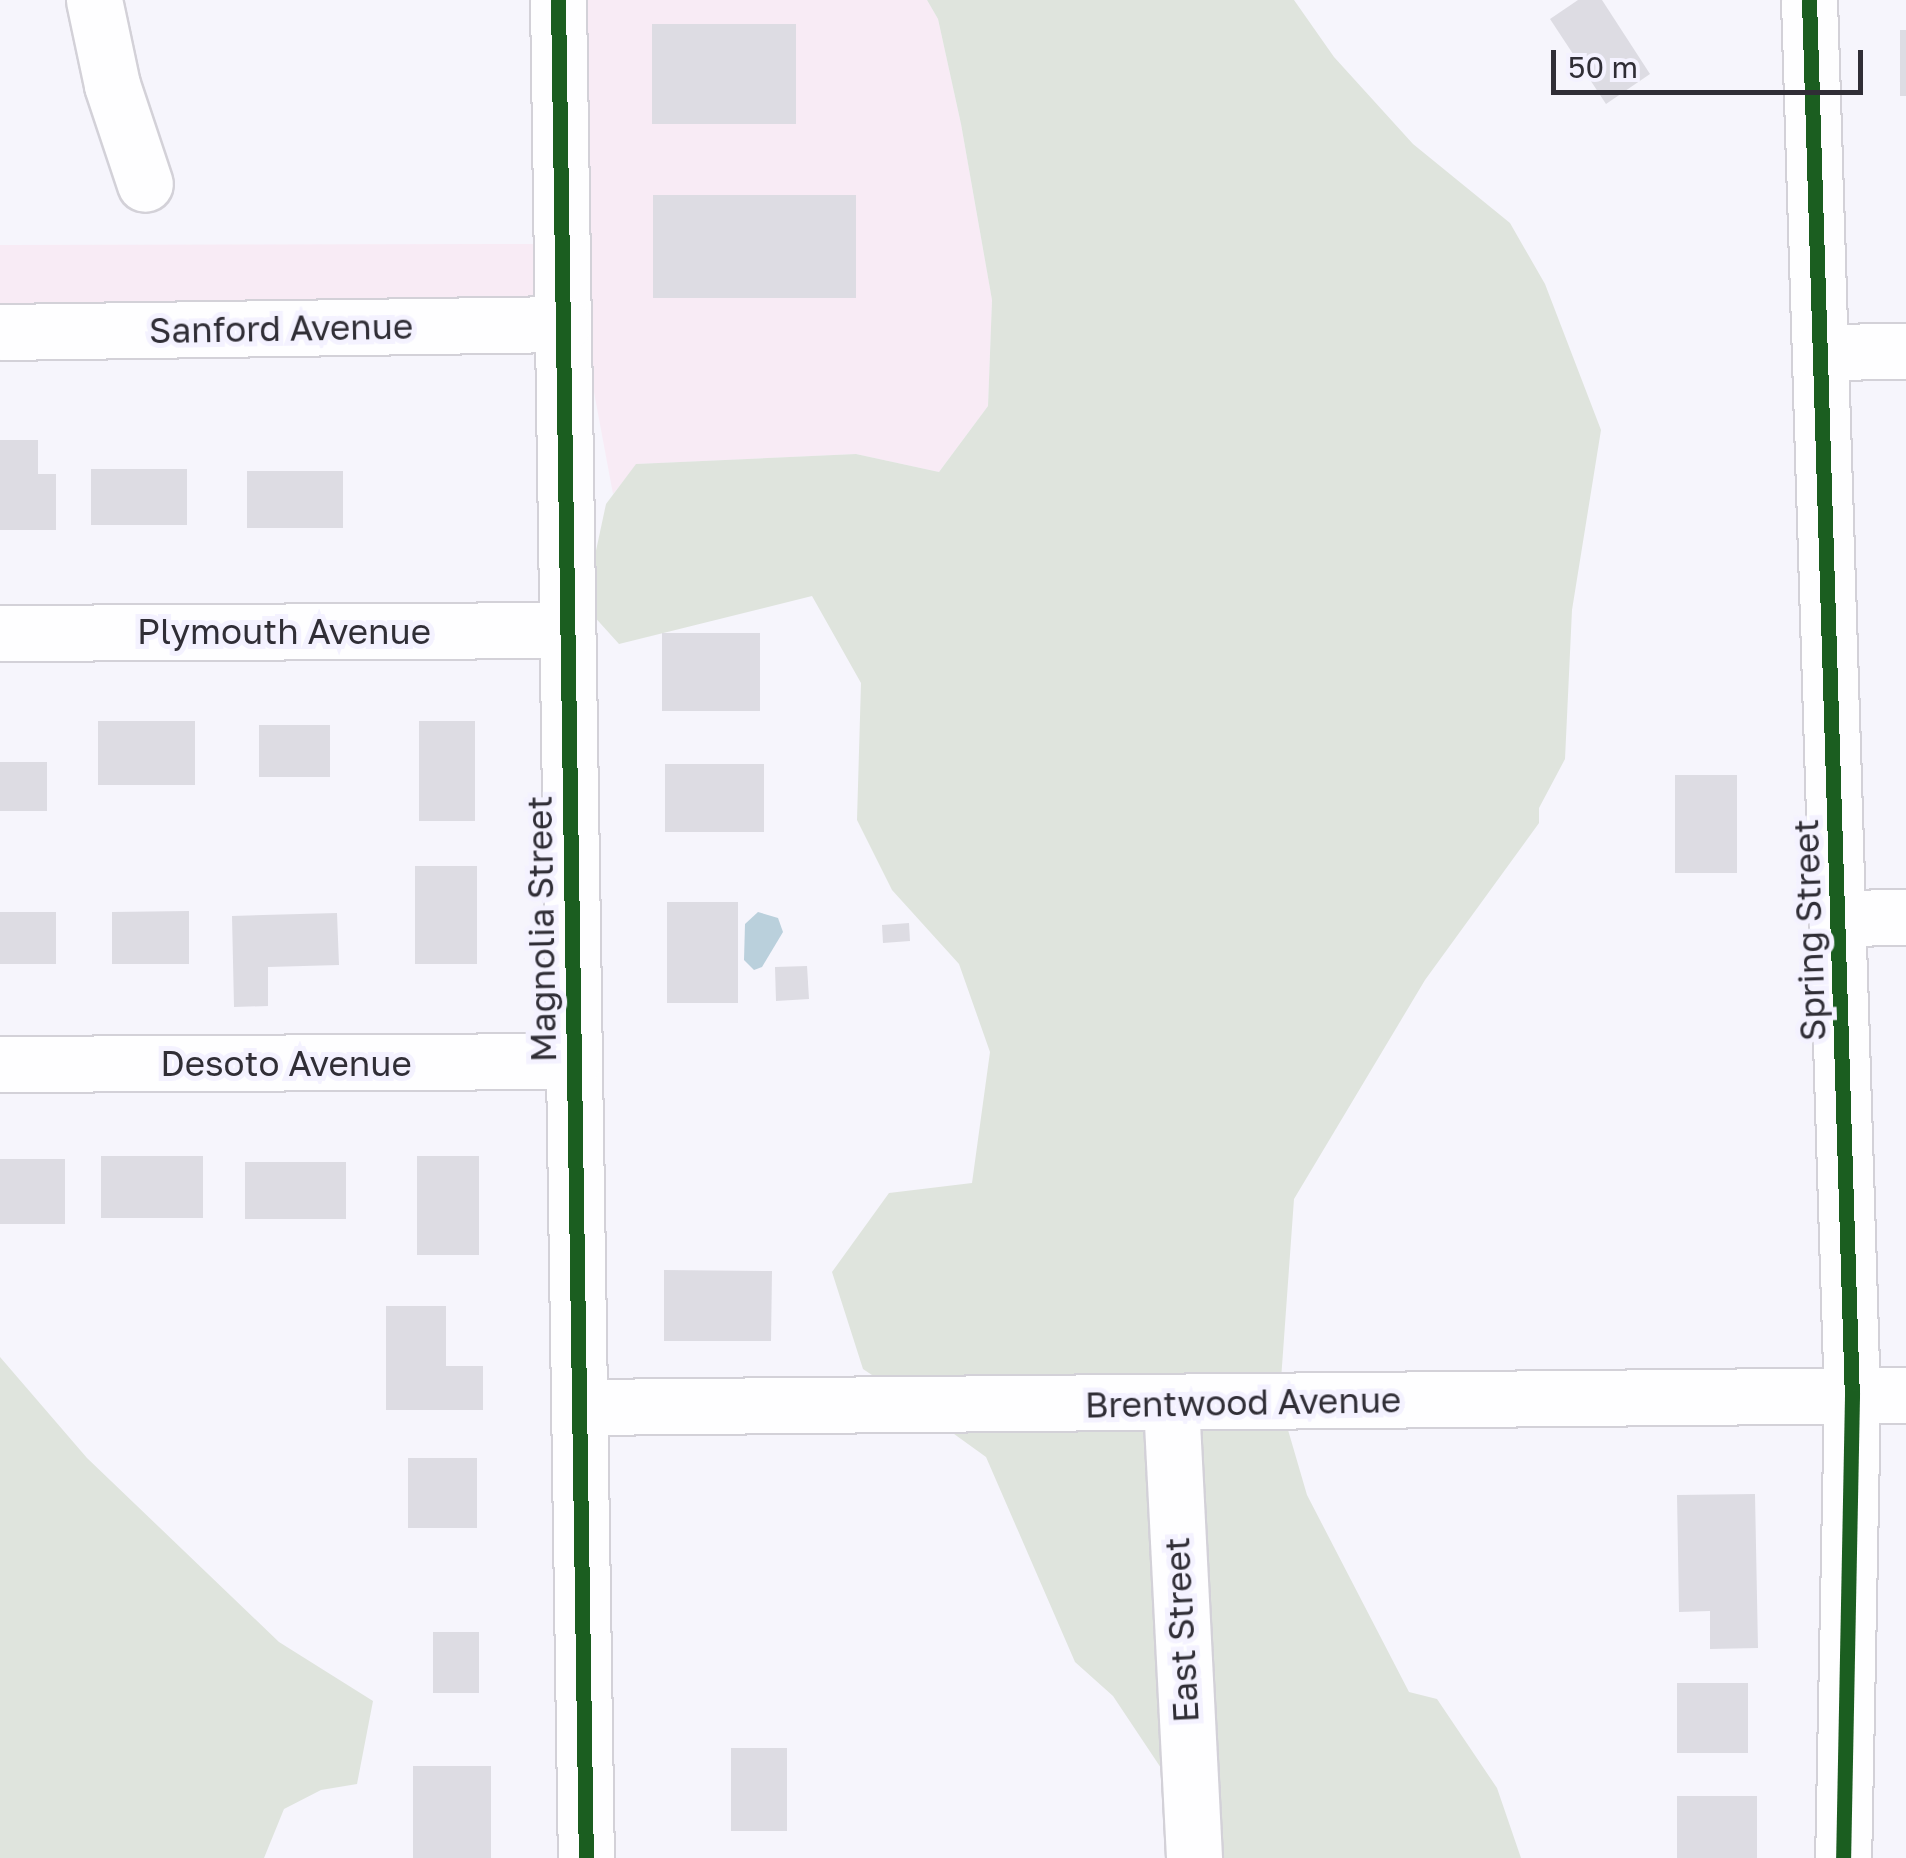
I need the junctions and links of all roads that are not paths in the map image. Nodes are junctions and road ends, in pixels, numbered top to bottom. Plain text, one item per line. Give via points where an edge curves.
1 (94, 0) edge
2 (558, 0) edge
3 (1809, 0) edge
4 (144, 184) dead end
5 (563, 324) junction
6 (0, 332) edge
7 (1906, 351) edge
8 (1820, 352) junction
9 (567, 630) junction
10 (0, 633) edge
11 (1906, 917) edge
12 (1840, 918) junction
13 (573, 1061) junction
14 (0, 1064) edge
15 (1906, 1395) edge
16 (1852, 1396) junction
17 (1170, 1403) junction
18 (580, 1407) junction
19 (586, 1858) edge
20 (1194, 1858) edge
21 (1843, 1858) edge

1 - 4 street
2 - 5 street, Magnolia Street
3 - 8 street, Spring Street
5 - 6 street, Sanford Avenue
5 - 9 street, Magnolia Street
7 - 8 street
8 - 12 street, Spring Street
9 - 10 street, Plymouth Avenue
9 - 13 street, Magnolia Street
11 - 12 street
12 - 16 street, Spring Street
13 - 14 street, Desoto Avenue
13 - 18 street, Magnolia Street
15 - 16 street, Brentwood Avenue
16 - 17 street, Brentwood Avenue
16 - 21 street, Spring Street
17 - 18 street, Brentwood Avenue
17 - 20 street, East Street
18 - 19 street, Magnolia Street

